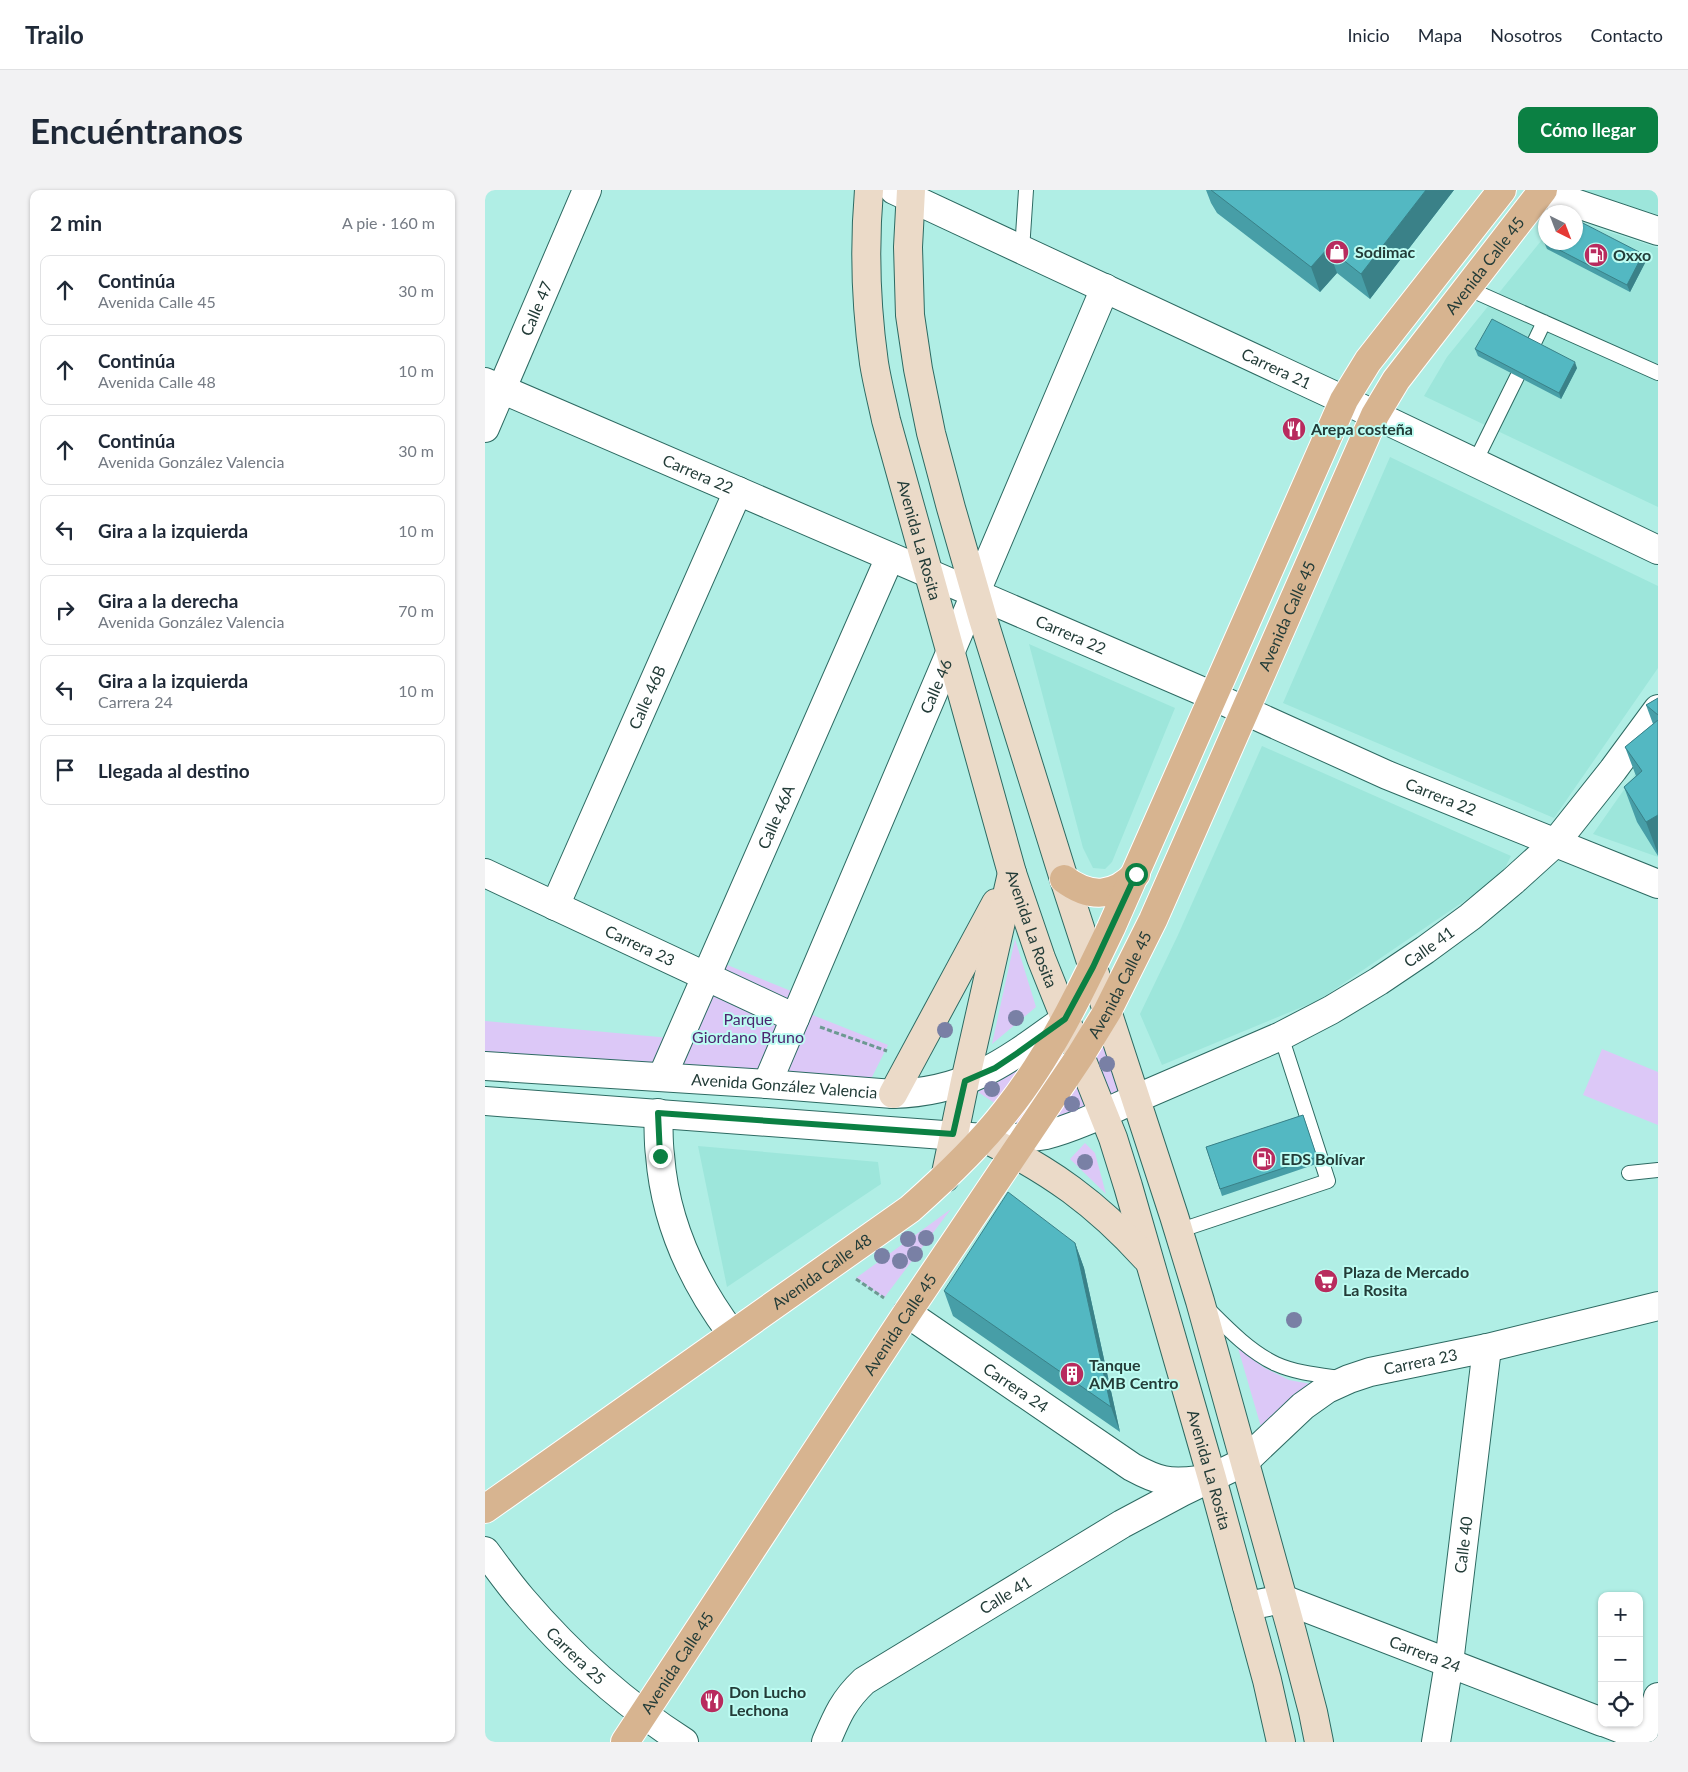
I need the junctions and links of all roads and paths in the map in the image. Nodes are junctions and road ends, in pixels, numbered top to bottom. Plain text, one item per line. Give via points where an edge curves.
1 (587, 190) edge
2 (869, 190) edge
3 (1026, 190) edge
4 (1501, 190) edge
5 (1543, 191) edge
6 (905, 193) edge
7 (1658, 231) edge
8 (1022, 250) junction
9 (1105, 288) junction
10 (1467, 288) junction
11 (1544, 322) junction
12 (1533, 345) edge
13 (1658, 372) edge
14 (1517, 377) edge
15 (493, 385) edge
16 (1345, 400) junction
17 (1375, 415) junction
18 (485, 428) edge
19 (1475, 462) junction
20 (738, 491) junction
21 (1658, 550) edge
22 (891, 557) junction
23 (928, 573) junction
24 (975, 593) junction
25 (950, 653) junction
26 (1214, 697) junction
27 (1658, 708) edge
28 (1245, 710) junction
29 (1555, 843) junction
30 (485, 873) edge
31 (1012, 873) junction
32 (1136, 874) junction
33 (1064, 879) junction
34 (1658, 884) edge
35 (555, 906) junction
36 (1093, 967) junction
37 (706, 976) junction
38 (1107, 1012) junction
39 (795, 1018) junction
40 (1065, 1019) junction
41 (1281, 1036) junction
42 (890, 1052) dead end
43 (1080, 1056) junction
44 (485, 1066) edge
45 (662, 1077) junction
46 (965, 1081) junction
47 (767, 1084) junction
48 (893, 1094) junction
49 (1135, 1099) junction
50 (485, 1101) edge
51 (658, 1113) junction
52 (1102, 1114) junction
53 (953, 1134) junction
54 (984, 1138) junction
55 (1019, 1145) junction
56 (1658, 1170) edge
57 (1629, 1173) dead end
58 (945, 1178) junction
59 (1178, 1231) junction
60 (832, 1263) junction
61 (1151, 1263) junction
62 (1200, 1301) junction
63 (1658, 1306) edge
64 (907, 1314) junction
65 (732, 1334) junction
66 (1487, 1348) junction
67 (1349, 1379) junction
68 (1244, 1462) junction
69 (1212, 1478) junction
70 (485, 1509) edge
71 (485, 1551) edge
72 (1283, 1599) junction
73 (1247, 1606) junction
74 (1449, 1663) junction
75 (1658, 1697) edge
76 (643, 1714) junction
77 (1598, 1720) edge
78 (1616, 1727) edge
79 (1649, 1741) edge
80 (625, 1742) edge
81 (684, 1742) edge
82 (827, 1742) edge
83 (1281, 1742) edge
84 (1319, 1742) edge
85 (1437, 1742) edge

1 - 15 street, Calle 47
2 - 23 main road, Avenida La Rosita via 867,302 874,365
3 - 8 lane
4 - 16 main road, Avenida Calle 45 via 1368,361
5 - 7 street
5 - 10 main road, Avenida Calle 45
6 - 8 street, Carrera 21
6 - 24 main road via 910,315 918,369 931,433
8 - 9 street, Carrera 21
9 - 16 street, Carrera 21
9 - 24 street, Calle 46
10 - 11 lane
10 - 17 main road, Avenida Calle 45 via 1397,380
11 - 12 lane
11 - 13 lane
14 - 19 lane
15 - 18 street, Calle 47
15 - 20 street, Carrera 22
16 - 17 street, Carrera 21
16 - 26 main road, Avenida Calle 45
17 - 19 street, Carrera 21
17 - 28 main road, Avenida Calle 45
19 - 21 street, Carrera 21
20 - 22 street, Carrera 22
20 - 35 street, Calle 46B
22 - 23 street, Carrera 22
22 - 37 street, Calle 46A
23 - 24 street, Carrera 22
23 - 25 main road, Avenida La Rosita
24 - 25 street, Calle 46
24 - 26 street, Carrera 22
24 - 33 main road
25 - 31 main road, Avenida La Rosita
25 - 39 street, Calle 46
26 - 28 street, Carrera 22
26 - 32 main road, Avenida Calle 45
27 - 29 street, Calle 41
28 - 29 street, Carrera 22 via 1387,775
28 - 38 main road, Avenida Calle 45 via 1153,920
29 - 34 street, Carrera 22
29 - 41 street, Calle 41 via 1470,917 1425,950 1339,1006
30 - 35 street, Carrera 23
31 - 40 main road, Avenida La Rosita
31 - 46 main road
31 - 48 main road
32 - 33 main road via 1121,887 1101,893 1081,890
32 - 36 main road, Avenida Calle 45
33 - 36 main road
35 - 37 street, Carrera 23
36 - 38 main road
36 - 40 main road, Avenida Calle 48
37 - 39 street, Carrera 23
37 - 45 street, Calle 46A
38 - 43 main road, Avenida Calle 45
38 - 49 main road
39 - 42 path
39 - 47 street, Calle 46
40 - 43 main road, Avenida La Rosita
40 - 46 street, Avenida González Valencia via 995,1068
40 - 54 main road, Avenida Calle 48 via 1028,1081
41 - 49 street, Calle 41
41 - 59 lane via 1328,1181
43 - 52 main road, Avenida La Rosita
43 - 55 main road, Avenida Calle 45
44 - 45 street, Avenida González Valencia
45 - 47 street, Avenida González Valencia
46 - 48 street, Avenida González Valencia via 947,1088
46 - 53 main road
47 - 48 street, Avenida González Valencia
49 - 52 street
49 - 59 main road
50 - 51 street
51 - 53 street
51 - 65 street via 663,1181 678,1239 695,1277
52 - 55 street
52 - 61 main road, Avenida La Rosita via 1118,1154
53 - 54 street
53 - 58 main road
54 - 55 main road
54 - 58 main road, Avenida Calle 48
55 - 61 main road via 1090,1203
55 - 64 main road, Avenida Calle 45
56 - 57 lane
58 - 60 main road, Avenida Calle 48 via 909,1209
59 - 62 main road
60 - 64 path
60 - 65 main road, Avenida Calle 48
61 - 69 main road, Avenida La Rosita
62 - 67 lane via 1253,1350 1276,1364 1304,1373
62 - 68 main road
63 - 66 street, Carrera 23
64 - 69 street, Carrera 24 via 1132,1467 1165,1482
64 - 76 main road, Avenida Calle 45
65 - 70 main road, Avenida Calle 48
66 - 67 street, Carrera 23
66 - 74 street, Calle 40
67 - 68 street, Carrera 23 via 1327,1389 1303,1406
68 - 69 street, Carrera 23
68 - 72 main road
69 - 73 main road, Avenida La Rosita
69 - 82 street, Calle 41 via 1122,1524 864,1681 840,1710
71 - 76 street, Carrera 25 via 521,1598 570,1652
72 - 73 street
72 - 74 street, Carrera 24
72 - 84 main road
73 - 83 main road, Avenida La Rosita
74 - 77 street, Carrera 24
74 - 85 street, Calle 40
75 - 79 street
76 - 80 main road, Avenida Calle 45
76 - 81 street, Carrera 25
78 - 79 street

